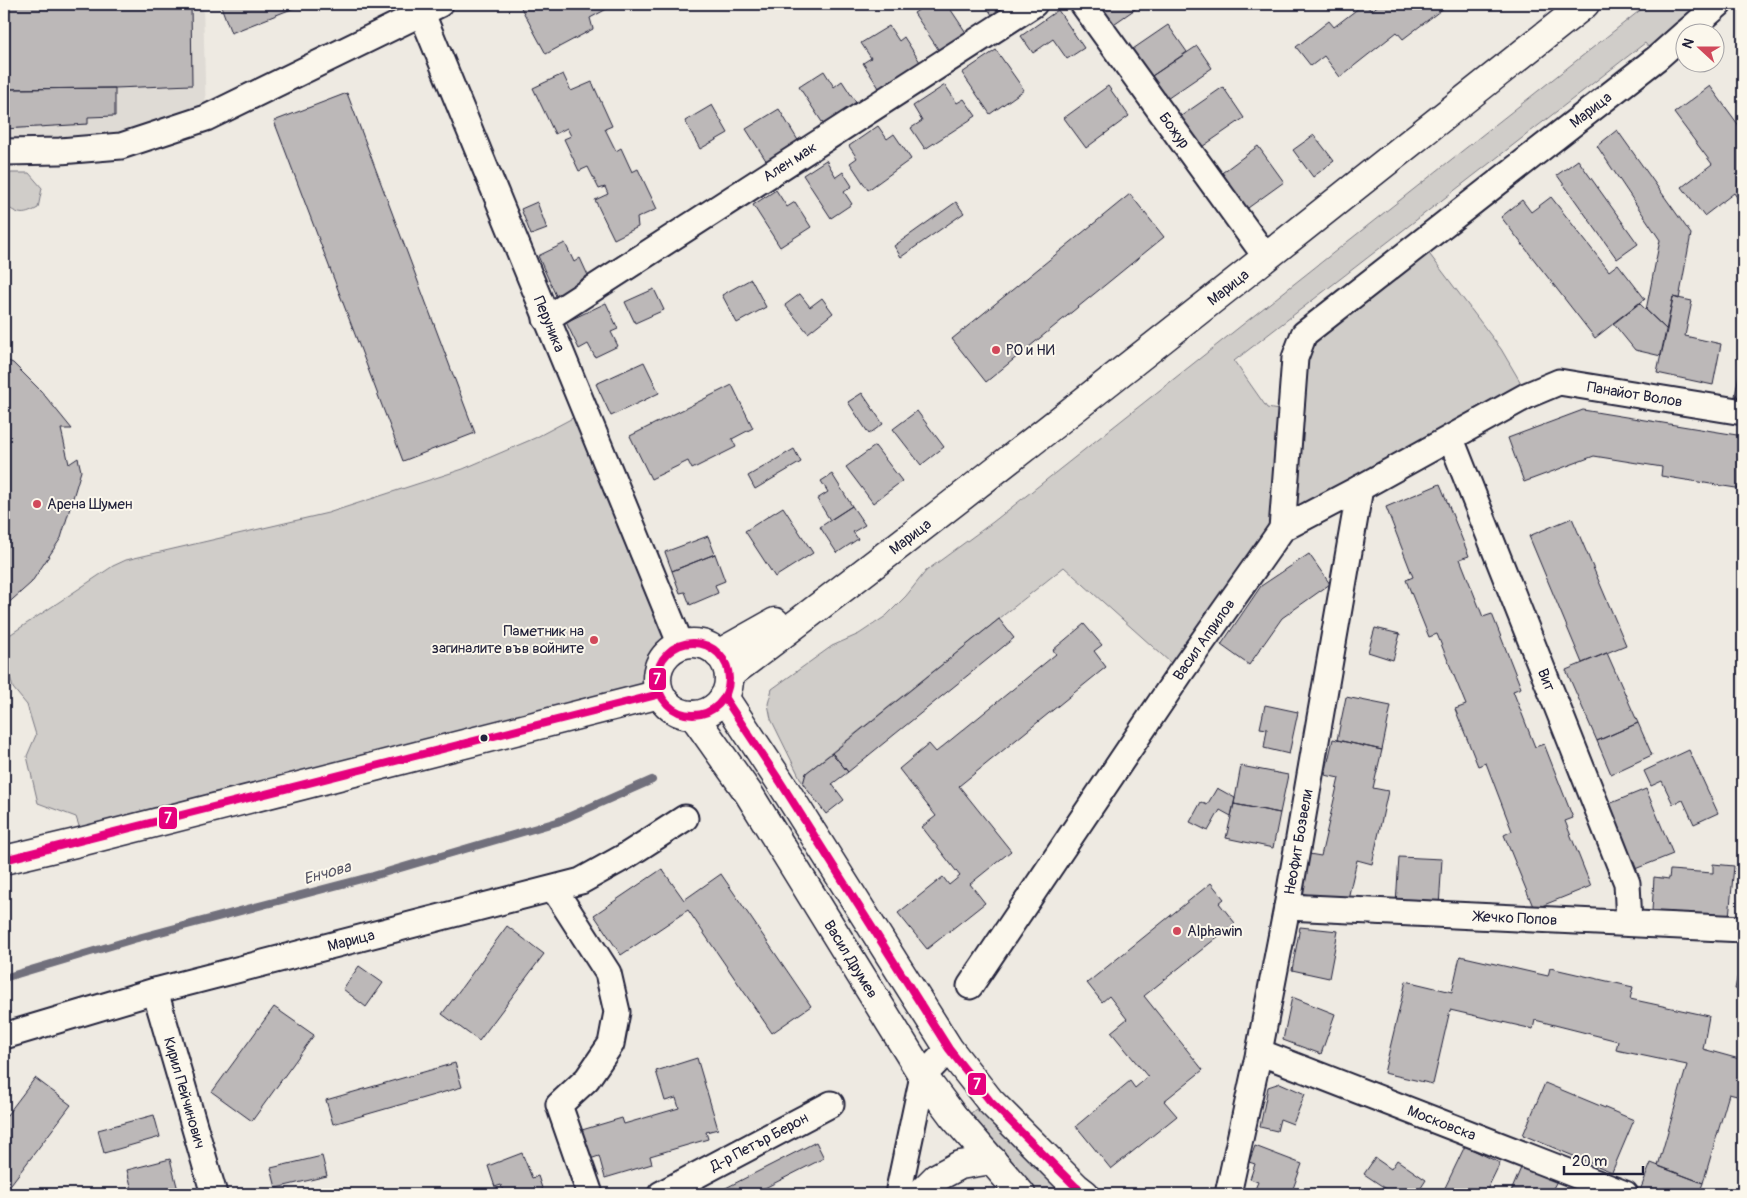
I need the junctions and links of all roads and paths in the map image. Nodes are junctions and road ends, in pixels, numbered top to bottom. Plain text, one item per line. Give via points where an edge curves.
1 (1034, 4) edge
2 (1083, 4) edge
3 (1585, 4) edge
4 (1719, 4) edge
5 (426, 7) edge
6 (1699, 22) edge
7 (1674, 43) edge
8 (4, 152) edge
9 (1266, 257) junction
10 (546, 319) junction
11 (1528, 395) joint
12 (1743, 412) edge
13 (1450, 439) junction
14 (1360, 488) junction
15 (1282, 528) junction
16 (681, 645) junction
17 (724, 675) junction
18 (660, 694) junction
19 (693, 715) junction
20 (685, 818) dead end
21 (4, 860) edge
22 (554, 889) junction
23 (1288, 907) junction
24 (1629, 922) junction
25 (1743, 929) edge
26 (970, 986) dead end
27 (155, 991) junction
28 (4, 1036) edge
29 (949, 1049) junction
30 (1260, 1052) junction
31 (923, 1076) junction
32 (831, 1104) dead end
33 (992, 1160) junction
34 (214, 1194) edge
35 (590, 1194) edge
36 (661, 1194) edge
37 (898, 1194) edge
38 (920, 1194) edge
39 (1021, 1194) edge
40 (1085, 1194) edge
41 (1228, 1194) edge
42 (1625, 1194) edge

1 - 10 street, Ален мак
2 - 9 street, Божур
3 - 9 main road, Марица
4 - 6 street, Марица
5 - 8 street via 206,118 121,146
5 - 10 street, Перуника
7 - 15 street, Марица via 1304,334 1295,358
9 - 17 main road, Марица via 870,568
10 - 16 street, Перуника
11 - 12 street, Панайот Волов via 1559,382
11 - 13 street, Васил Априлов
13 - 14 street, Васил Априлов
13 - 24 street, Вит via 1627,883
14 - 15 street, Васил Априлов
14 - 23 street, Неофит Бозвели
15 - 26 street, Васил Априлов
16 - 17 main road via 701,644 711,648
16 - 18 main road via 665,656 660,665 657,674
17 - 19 main road via 711,710
17 - 29 main road via 781,783
18 - 19 main road via 673,710
18 - 21 main road
19 - 31 main road, Васил Друмев via 749,794
20 - 22 street, Марица via 581,881
22 - 27 street, Марица
22 - 35 street via 608,972 617,1012 611,1044 587,1079 559,1105
23 - 24 street, Жечко Попов
23 - 30 street, Неофит Бозвели
24 - 25 street, Жечко Попов
27 - 28 street, Марица
27 - 34 street, Кирил Пейчинович
29 - 31 street
29 - 40 main road via 990,1102
30 - 41 street, Неофит Бозвели
30 - 42 street, Московска
31 - 33 main road, Васил Друмев
31 - 37 street
32 - 36 street, Д-р Петър Берон
33 - 38 main road via 960,1165 936,1178
33 - 39 main road, Васил Друмев

